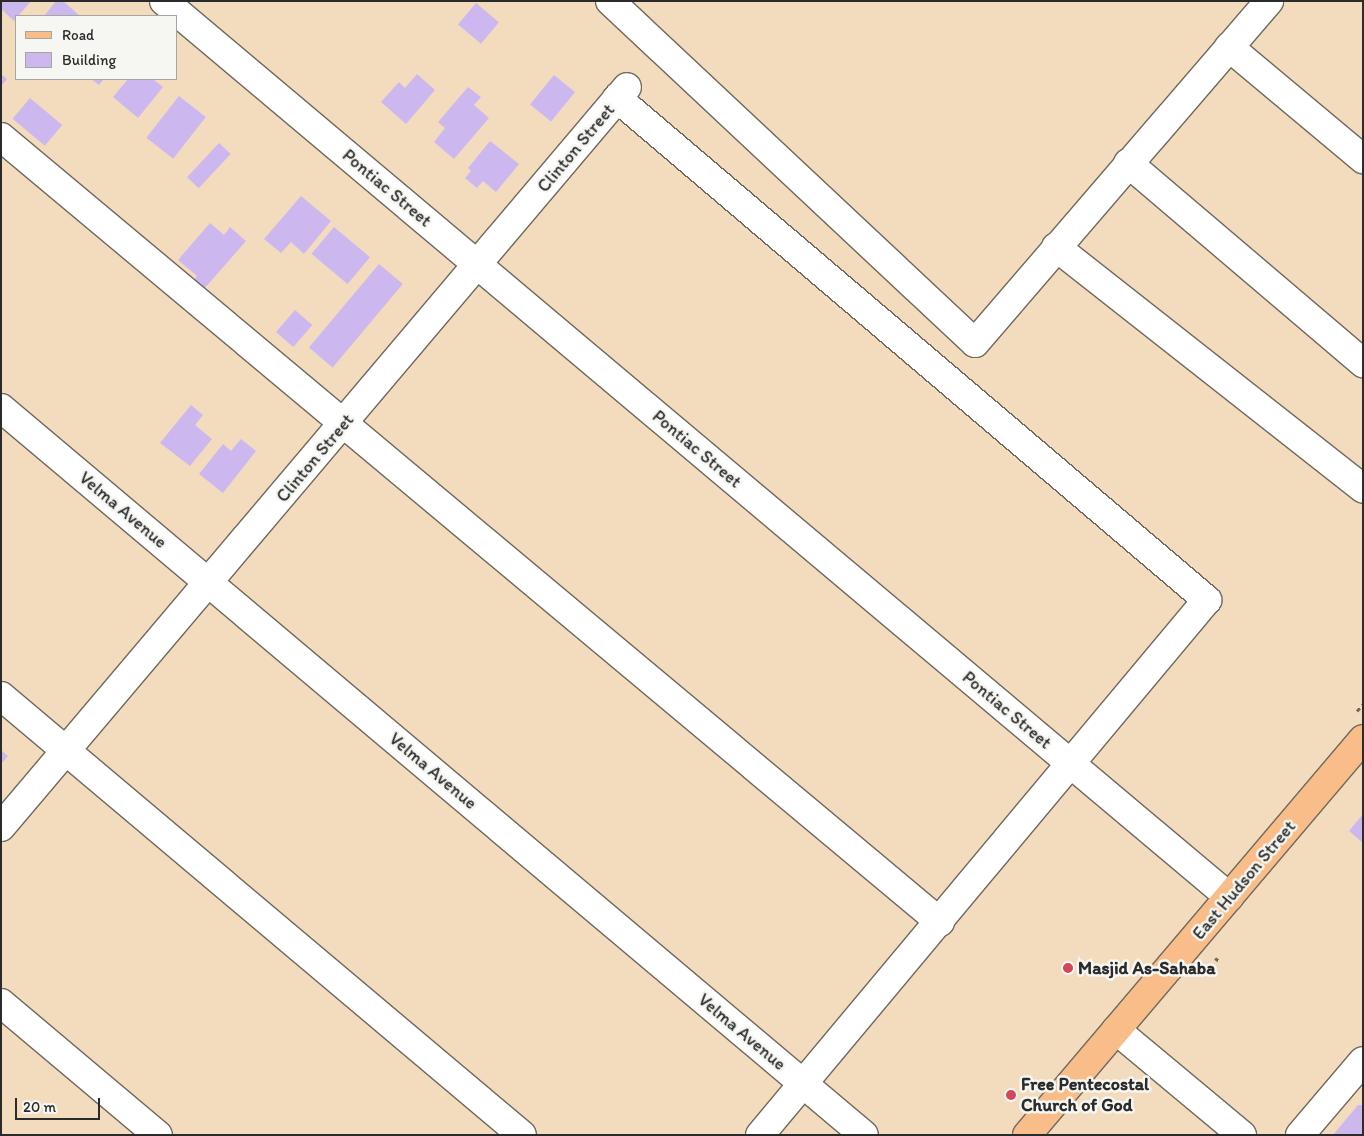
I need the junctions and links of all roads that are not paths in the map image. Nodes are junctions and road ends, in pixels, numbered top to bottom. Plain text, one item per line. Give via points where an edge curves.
1 (164, 1) edge
2 (610, 1) edge
3 (1269, 1) edge
4 (1229, 47) junction
5 (1, 137) edge
6 (1363, 159) edge
7 (1128, 163) junction
8 (1056, 247) junction
9 (478, 266) junction
10 (1363, 363) edge
11 (1, 408) edge
12 (344, 424) junction
13 (1363, 488) edge
14 (210, 582) junction
15 (1, 696) edge
16 (1363, 739) edge
17 (66, 751) junction
18 (1071, 764) junction
19 (1, 827) edge
20 (1229, 897) junction
21 (940, 922) junction
22 (1, 1003) edge
23 (1116, 1030) junction
24 (1363, 1061) edge
25 (804, 1084) junction
26 (158, 1135) edge
27 (522, 1135) edge
28 (760, 1135) edge
29 (864, 1135) edge
30 (1027, 1135) edge
31 (1242, 1135) edge
32 (1300, 1135) edge

1 - 9 street, Pontiac Street
2 - 8 street via 975,343
3 - 4 street
4 - 6 street
4 - 7 street
5 - 12 street
7 - 8 street
7 - 10 street
8 - 13 street
9 - 12 street, Clinton Street
9 - 18 street, Pontiac Street
9 - 18 street, Clinton Street via 622,93 1207,600
11 - 14 street, Velma Avenue
12 - 14 street, Clinton Street
12 - 21 street
14 - 17 street, Clinton Street
14 - 25 street, Velma Avenue
15 - 17 street
16 - 20 main road, East Hudson Street
17 - 19 street, Clinton Street
17 - 27 street
18 - 20 street, Pontiac Street
18 - 21 street
20 - 23 main road, East Hudson Street
21 - 25 street
22 - 26 street
23 - 30 main road, East Hudson Street
23 - 31 street
24 - 32 street
25 - 28 street
25 - 29 street, Velma Avenue

